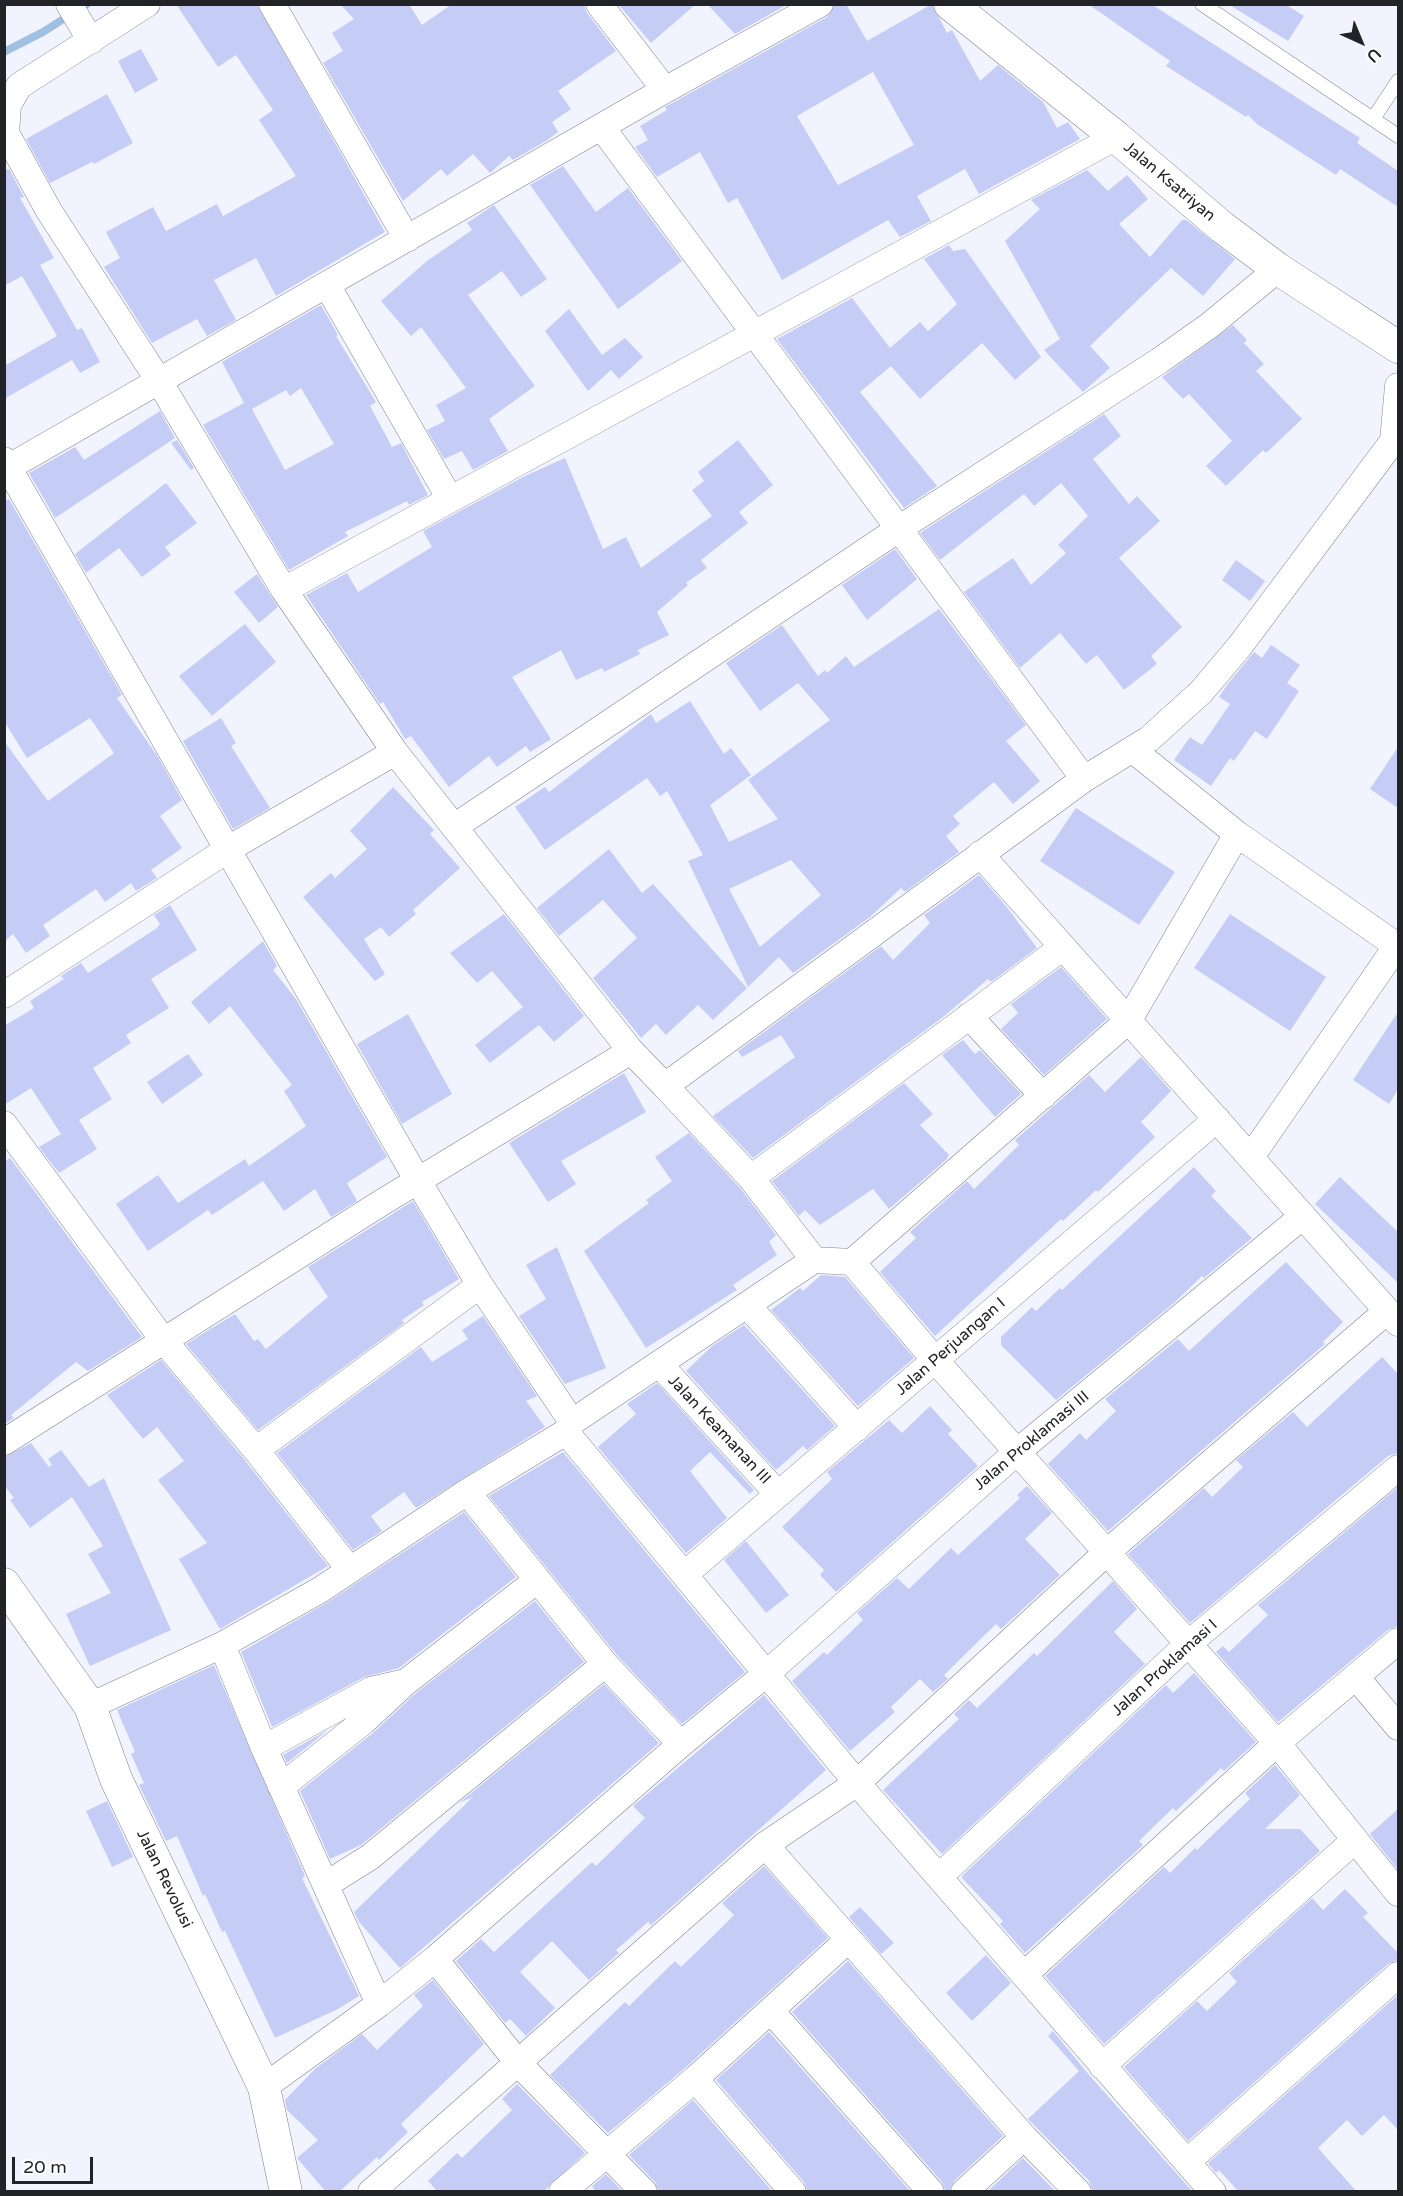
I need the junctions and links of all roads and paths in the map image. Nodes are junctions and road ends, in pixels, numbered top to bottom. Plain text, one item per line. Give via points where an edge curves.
1 (69, 4) edge
2 (147, 4) edge
3 (272, 4) edge
4 (599, 4) edge
5 (820, 4) edge
6 (950, 4) edge
7 (1202, 4) edge
8 (87, 35) junction
9 (1398, 81) edge
10 (665, 90) junction
11 (1373, 120) junction
12 (603, 129) junction
13 (5, 133) edge
14 (1116, 136) junction
15 (1398, 136) edge
16 (407, 239) junction
17 (1278, 269) junction
18 (327, 285) junction
19 (755, 332) junction
20 (1398, 347) edge
21 (159, 381) junction
22 (1398, 386) edge
23 (1396, 440) edge
24 (6, 466) edge
25 (450, 499) junction
26 (900, 528) junction
27 (284, 590) junction
28 (1132, 750) junction
29 (395, 752) junction
30 (1084, 779) junction
31 (454, 827) junction
32 (1237, 834) junction
33 (230, 848) junction
34 (980, 854) junction
35 (1398, 945) edge
36 (1063, 946) junction
37 (4, 995) edge
38 (969, 1016) junction
39 (1129, 1020) junction
40 (631, 1051) junction
41 (665, 1086) junction
42 (1042, 1096) junction
43 (1217, 1119) junction
44 (4, 1124) edge
45 (1251, 1157) junction
46 (751, 1178) junction
47 (418, 1181) junction
48 (1303, 1216) junction
49 (814, 1260) junction
50 (852, 1262) junction
51 (480, 1285) junction
52 (747, 1305) junction
53 (1393, 1317) edge
54 (164, 1341) junction
55 (935, 1360) junction
56 (660, 1365) junction
57 (569, 1427) junction
58 (857, 1428) junction
59 (4, 1442) edge
60 (256, 1450) junction
61 (1018, 1451) junction
62 (1398, 1468) edge
63 (467, 1492) junction
64 (778, 1494) junction
65 (1106, 1553) junction
66 (350, 1570) junction
67 (685, 1574) junction
68 (536, 1581) junction
69 (4, 1584) edge
70 (1398, 1641) edge
71 (1188, 1644) junction
72 (222, 1645) junction
73 (605, 1664) junction
74 (766, 1674) junction
75 (1356, 1677) junction
76 (406, 1682) junction
77 (90, 1706) junction
78 (1398, 1727) edge
79 (1277, 1743) junction
80 (681, 1744) junction
81 (264, 1748) junction
82 (857, 1782) junction
83 (281, 1787) junction
84 (1355, 1840) junction
85 (765, 1845) junction
86 (940, 1876) junction
87 (327, 1884) junction
88 (1398, 1893) edge
89 (848, 1940) junction
90 (435, 1959) junction
91 (1024, 1975) junction
92 (1398, 1975) edge
93 (379, 2004) junction
94 (771, 2011) junction
95 (519, 2064) junction
96 (1102, 2066) junction
97 (695, 2079) junction
98 (264, 2087) junction
99 (1024, 2137) junction
100 (607, 2152) junction
101 (1188, 2161) junction
102 (286, 2192) edge
103 (371, 2192) edge
104 (562, 2192) edge
105 (644, 2192) edge
106 (793, 2192) edge
107 (932, 2192) edge
108 (964, 2192) edge
109 (1078, 2192) edge
110 (1213, 2192) edge

1 - 8 street
2 - 8 street
3 - 16 street
4 - 10 street
5 - 10 street
6 - 14 street, Jalan Ksatriyan
7 - 11 lane
8 - 13 street via 19,86 8,105
9 - 11 lane
10 - 12 street
11 - 15 lane
12 - 16 street
12 - 19 street
13 - 21 street via 49,211
14 - 17 street, Jalan Ksatriyan via 1222,227
14 - 19 street
16 - 18 street
17 - 20 street, Jalan Ksatriyan
17 - 26 street via 1159,361
18 - 21 street
18 - 25 street
19 - 25 street
19 - 26 street
21 - 24 street
21 - 27 street
22 - 23 street
23 - 28 street via 1201,692
24 - 33 street
25 - 27 street
26 - 30 street
26 - 31 street
27 - 29 street
28 - 30 street
28 - 32 street
29 - 31 street
29 - 33 street
30 - 34 street
31 - 40 street
32 - 35 street
32 - 39 street
33 - 37 street
33 - 47 street
34 - 36 street
34 - 41 street
35 - 45 street
36 - 38 street
36 - 39 street
38 - 42 street
38 - 46 street
39 - 42 street
39 - 43 street
40 - 41 street
40 - 47 street
41 - 46 street
42 - 50 street
43 - 45 street
43 - 55 street, Jalan Perjuangan I
44 - 54 street
45 - 48 street
46 - 49 street
47 - 51 street
47 - 54 street
48 - 53 street
48 - 61 street, Jalan Proklamasi III
49 - 50 street
49 - 52 street
50 - 55 street
51 - 57 street
51 - 60 street
52 - 56 street
52 - 58 street
53 - 65 street
54 - 59 street
54 - 60 street
55 - 58 street, Jalan Perjuangan I
55 - 61 street
56 - 57 street
56 - 64 street, Jalan Keamanan III
57 - 63 street
57 - 67 street
58 - 64 street, Jalan Perjuangan I
60 - 66 street
61 - 65 street
61 - 74 street, Jalan Proklamasi III
62 - 71 street, Jalan Proklamasi I
63 - 66 street
63 - 68 street
64 - 67 street, Jalan Perjuangan I
65 - 71 street
65 - 82 street
66 - 72 street
67 - 74 street
68 - 73 street
68 - 76 street
69 - 77 street, Jalan Revolusi
70 - 75 street
71 - 79 street
71 - 86 street, Jalan Proklamasi I
72 - 77 street
72 - 81 street
73 - 80 street
73 - 87 street via 370,1857
74 - 80 street, Jalan Proklamasi III
74 - 82 street
75 - 78 street
75 - 79 street
76 - 81 street via 371,1690
76 - 83 street via 369,1717
77 - 98 street, Jalan Revolusi via 116,1779
79 - 84 street
79 - 91 street
80 - 90 street, Jalan Proklamasi III
81 - 83 street
82 - 85 street
82 - 86 street
83 - 87 street
84 - 88 street
84 - 96 street
85 - 89 street
85 - 95 street
86 - 91 street
87 - 93 street
89 - 94 street
89 - 99 street
90 - 93 street, Jalan Proklamasi III
90 - 95 street
91 - 96 street
92 - 101 street
93 - 98 street, Jalan Proklamasi III
94 - 97 street
94 - 107 street
95 - 100 street
95 - 103 street
96 - 101 street
97 - 100 street
97 - 106 street
98 - 102 street, Jalan Revolusi
99 - 108 street
99 - 109 street
100 - 104 street
100 - 105 street
101 - 110 street

